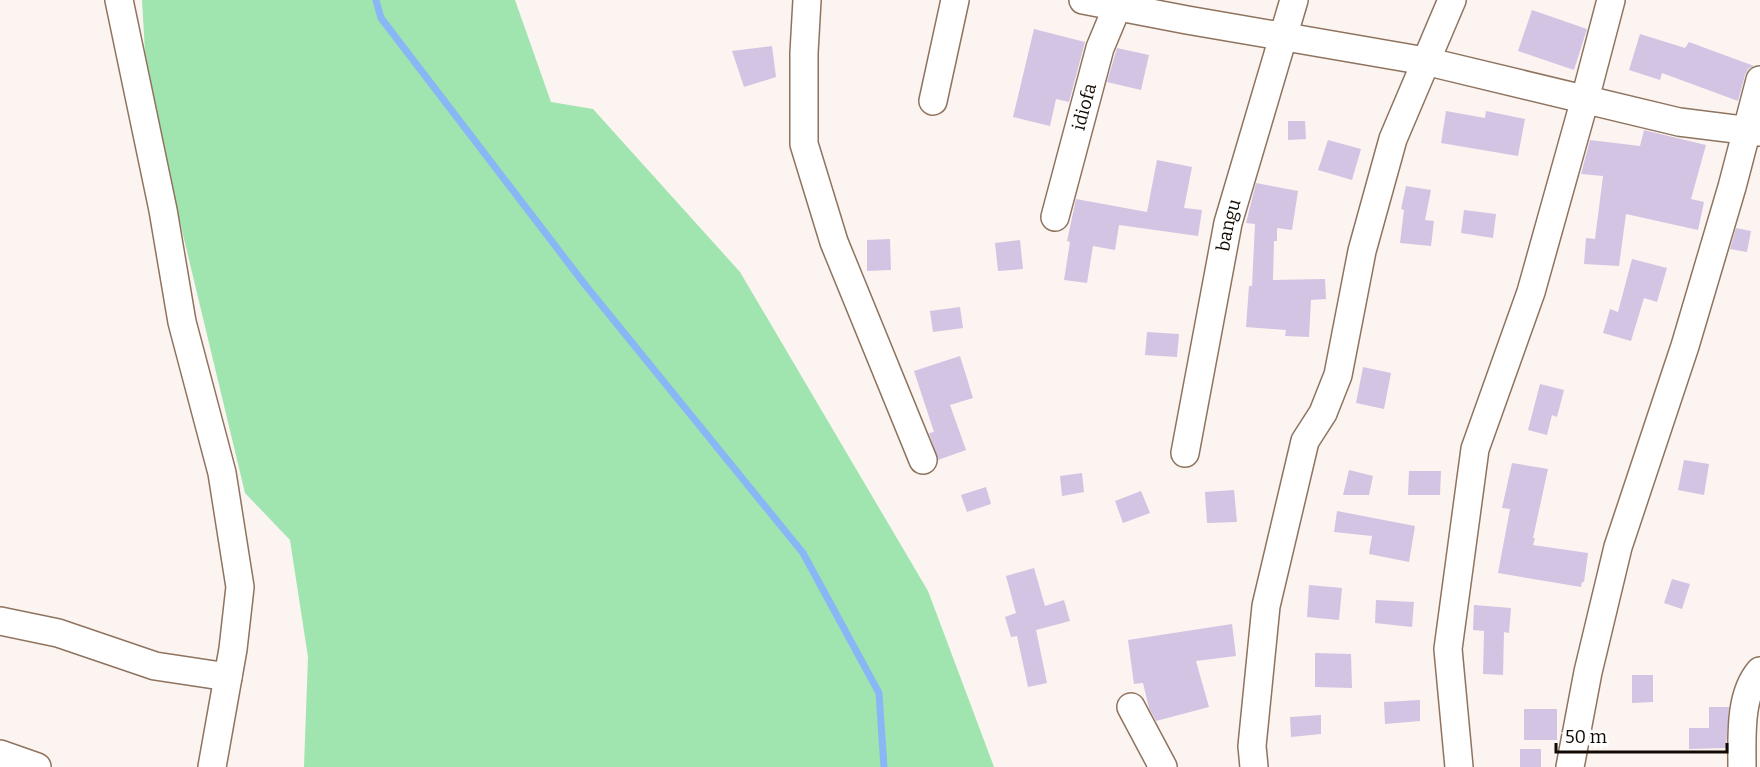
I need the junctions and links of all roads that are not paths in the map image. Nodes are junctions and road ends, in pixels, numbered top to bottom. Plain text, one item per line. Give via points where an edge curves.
1 (118, 0) edge
2 (807, 0) edge
3 (955, 0) edge
4 (1083, 0) edge
5 (1294, 0) edge
6 (1452, 0) edge
7 (1611, 0) edge
8 (1119, 3) edge
9 (1282, 35) junction
10 (1425, 61) junction
11 (1760, 80) edge
12 (1586, 99) junction
13 (933, 101) dead end
14 (1754, 131) edge
15 (1055, 217) dead end
16 (1185, 453) dead end
17 (923, 460) dead end
18 (0, 621) edge
19 (1760, 671) edge
20 (228, 676) junction
21 (1131, 707) dead end
22 (0, 754) edge
23 (38, 767) edge
24 (212, 767) edge
25 (1163, 767) edge
26 (1254, 767) edge
27 (1459, 767) edge
28 (1570, 767) edge
29 (1742, 767) edge

1 - 20 street via 163,210 182,322 222,474 240,587
2 - 17 street via 804,144 834,242
3 - 13 street
4 - 8 street
5 - 9 street, bangu
6 - 10 street
7 - 12 street
8 - 9 street
8 - 15 street, idiofa via 1100,48
9 - 10 street
9 - 16 street, bangu via 1228,223
10 - 12 street
10 - 26 street via 1383,172 1362,251 1338,375 1323,413 1305,441 1266,606 1252,746
11 - 14 street
12 - 14 street via 1679,122
12 - 27 street via 1531,292 1475,449 1448,649
14 - 28 street via 1618,547
18 - 20 street via 58,633 154,666
19 - 29 street via 1754,678 1742,718
20 - 24 street
21 - 25 street
22 - 23 street

